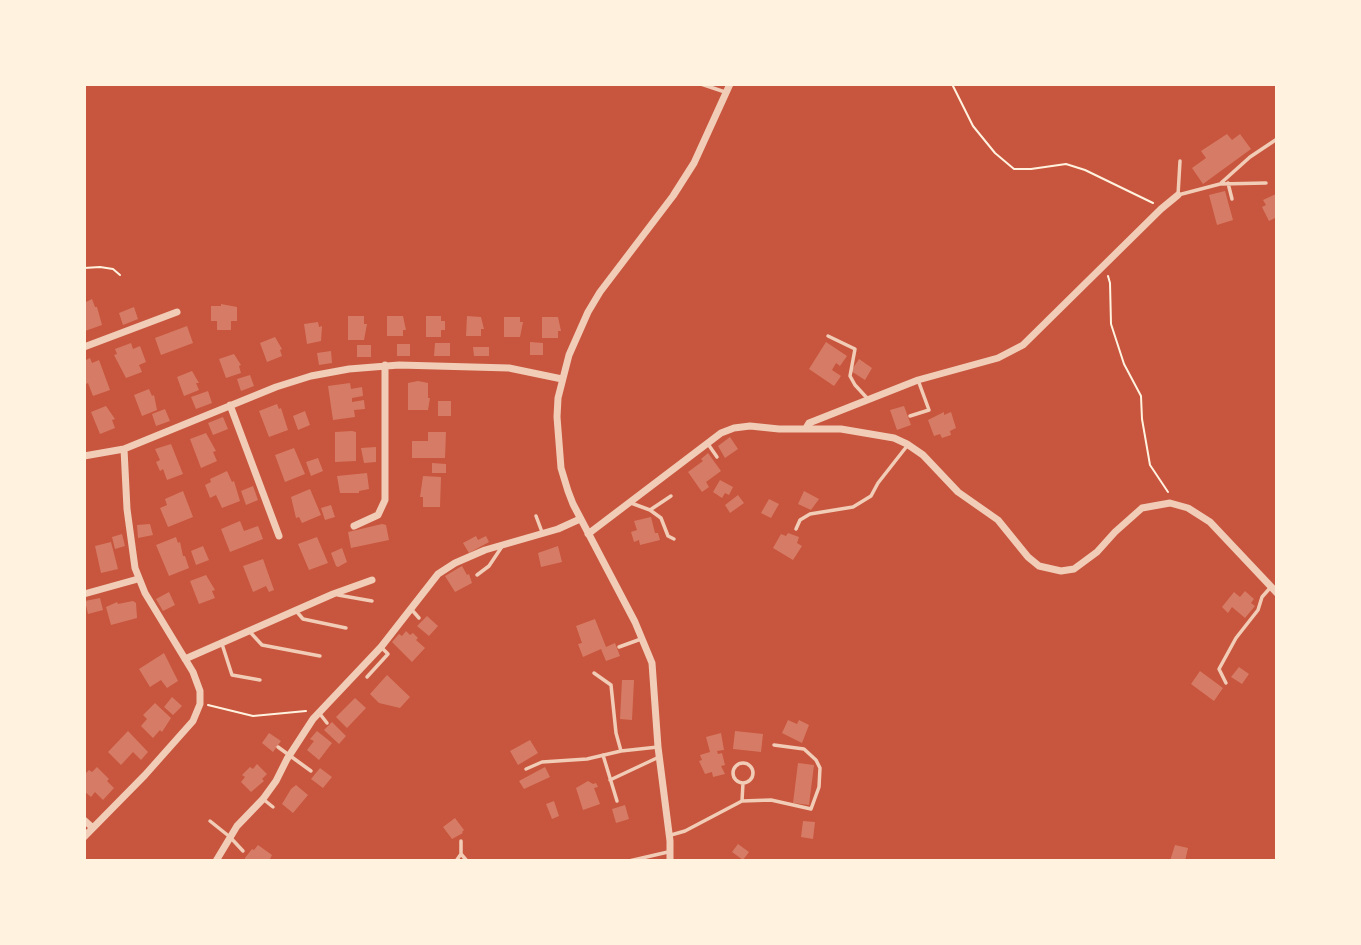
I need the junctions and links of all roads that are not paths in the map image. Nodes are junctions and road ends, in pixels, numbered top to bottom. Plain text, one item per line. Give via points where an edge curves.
1 (701, 84) edge
2 (730, 84) edge
3 (727, 92) junction
4 (1277, 139) edge
5 (1180, 161) dead end
6 (1228, 183) junction
7 (1266, 183) dead end
8 (1220, 184) junction
9 (1178, 195) junction
10 (1232, 199) dead end
11 (177, 312) dead end
12 (828, 336) dead end
13 (84, 347) edge
14 (385, 365) junction
15 (562, 379) junction
16 (918, 380) junction
17 (869, 400) junction
18 (230, 405) junction
19 (833, 414) junction
20 (910, 416) dead end
21 (806, 428) junction
22 (836, 429) junction
23 (706, 443) junction
24 (909, 445) junction
25 (124, 449) junction
26 (84, 456) edge
27 (717, 457) dead end
28 (671, 496) dead end
29 (631, 503) junction
30 (650, 510) junction
31 (536, 516) dead end
32 (580, 519) junction
33 (354, 526) dead end
34 (796, 529) dead end
35 (542, 534) junction
36 (588, 534) junction
37 (279, 536) dead end
38 (674, 539) dead end
39 (504, 544) junction
40 (477, 575) dead end
41 (138, 579) junction
42 (372, 580) dead end
43 (1273, 591) edge
44 (84, 594) edge
45 (333, 594) junction
46 (372, 601) dead end
47 (296, 610) junction
48 (412, 610) junction
49 (419, 618) dead end
50 (346, 628) dead end
51 (250, 632) junction
52 (643, 638) junction
53 (222, 643) junction
54 (381, 647) junction
55 (619, 647) dead end
56 (320, 656) dead end
57 (185, 659) junction
58 (594, 673) dead end
59 (367, 677) dead end
60 (260, 680) dead end
61 (1226, 683) dead end
62 (321, 710) junction
63 (327, 723) dead end
64 (774, 745) dead end
65 (278, 747) dead end
66 (658, 747) junction
67 (621, 751) junction
68 (290, 754) junction
69 (603, 755) junction
70 (659, 757) junction
71 (526, 769) dead end
72 (311, 771) dead end
73 (610, 780) junction
74 (743, 783) junction
75 (263, 799) junction
76 (617, 801) dead end
77 (742, 801) junction
78 (273, 807) dead end
79 (84, 820) edge
80 (210, 821) dead end
81 (93, 828) junction
82 (669, 836) junction
83 (84, 837) edge
84 (230, 837) junction
85 (461, 841) dead end
86 (243, 851) dead end
87 (670, 851) junction
88 (461, 854) junction
89 (216, 861) edge
90 (456, 861) edge
91 (467, 861) edge
92 (629, 861) edge
93 (670, 861) edge

1 - 3 lane
2 - 3 street
3 - 15 street via 694,163 594,302 576,336
4 - 8 lane
5 - 9 lane
6 - 7 lane
6 - 8 lane
6 - 10 lane
8 - 9 lane
9 - 16 street via 1023,345 998,358
11 - 13 street
12 - 17 lane via 855,349 850,376
14 - 15 street via 509,368
14 - 18 street via 311,376
14 - 33 street via 385,500 378,515
15 - 32 street via 557,417 561,468
16 - 17 street
16 - 20 lane via 929,410
17 - 19 street
18 - 25 street
18 - 37 street
19 - 21 street
19 - 22 street
21 - 22 street
21 - 23 street via 740,426
22 - 24 street via 894,438
23 - 27 lane
23 - 29 street
24 - 34 lane via 871,496 853,507 810,514
24 - 43 street via 958,492 998,520 1039,566 1074,569 1142,508 1170,503 1210,522
25 - 26 street
25 - 41 street
28 - 30 lane
29 - 30 lane
29 - 36 street
30 - 38 lane
31 - 35 lane
32 - 35 street
32 - 36 street
35 - 39 street
36 - 52 street
39 - 40 lane
39 - 48 street via 445,568
41 - 44 street
41 - 57 street
42 - 45 street
43 - 61 lane via 1262,597 1219,668
45 - 46 lane
45 - 47 street
47 - 50 lane via 303,619
47 - 51 street
48 - 49 lane
48 - 54 street
51 - 53 street
51 - 56 lane via 262,645
52 - 55 lane
52 - 66 street via 653,672
53 - 57 street
53 - 60 lane via 233,675
54 - 59 lane via 388,654
54 - 62 street
57 - 81 street via 197,681 200,704 192,720
58 - 67 lane via 611,685
62 - 63 lane
62 - 68 street
64 - 77 lane via 804,750 816,760 819,787 811,809 771,800
65 - 68 lane
66 - 67 lane
66 - 70 street
67 - 69 lane
68 - 72 lane
68 - 75 street
69 - 71 lane via 542,762
69 - 73 lane
70 - 73 lane
70 - 82 street
73 - 76 lane
74 - 74 lane via 753,772 743,763 733,774
74 - 77 lane
75 - 78 lane
75 - 84 street
77 - 82 lane
79 - 81 street
80 - 84 lane
81 - 83 street
82 - 87 street
84 - 86 lane
84 - 89 street
85 - 88 lane
87 - 92 lane
87 - 93 street
88 - 90 lane
88 - 91 lane

